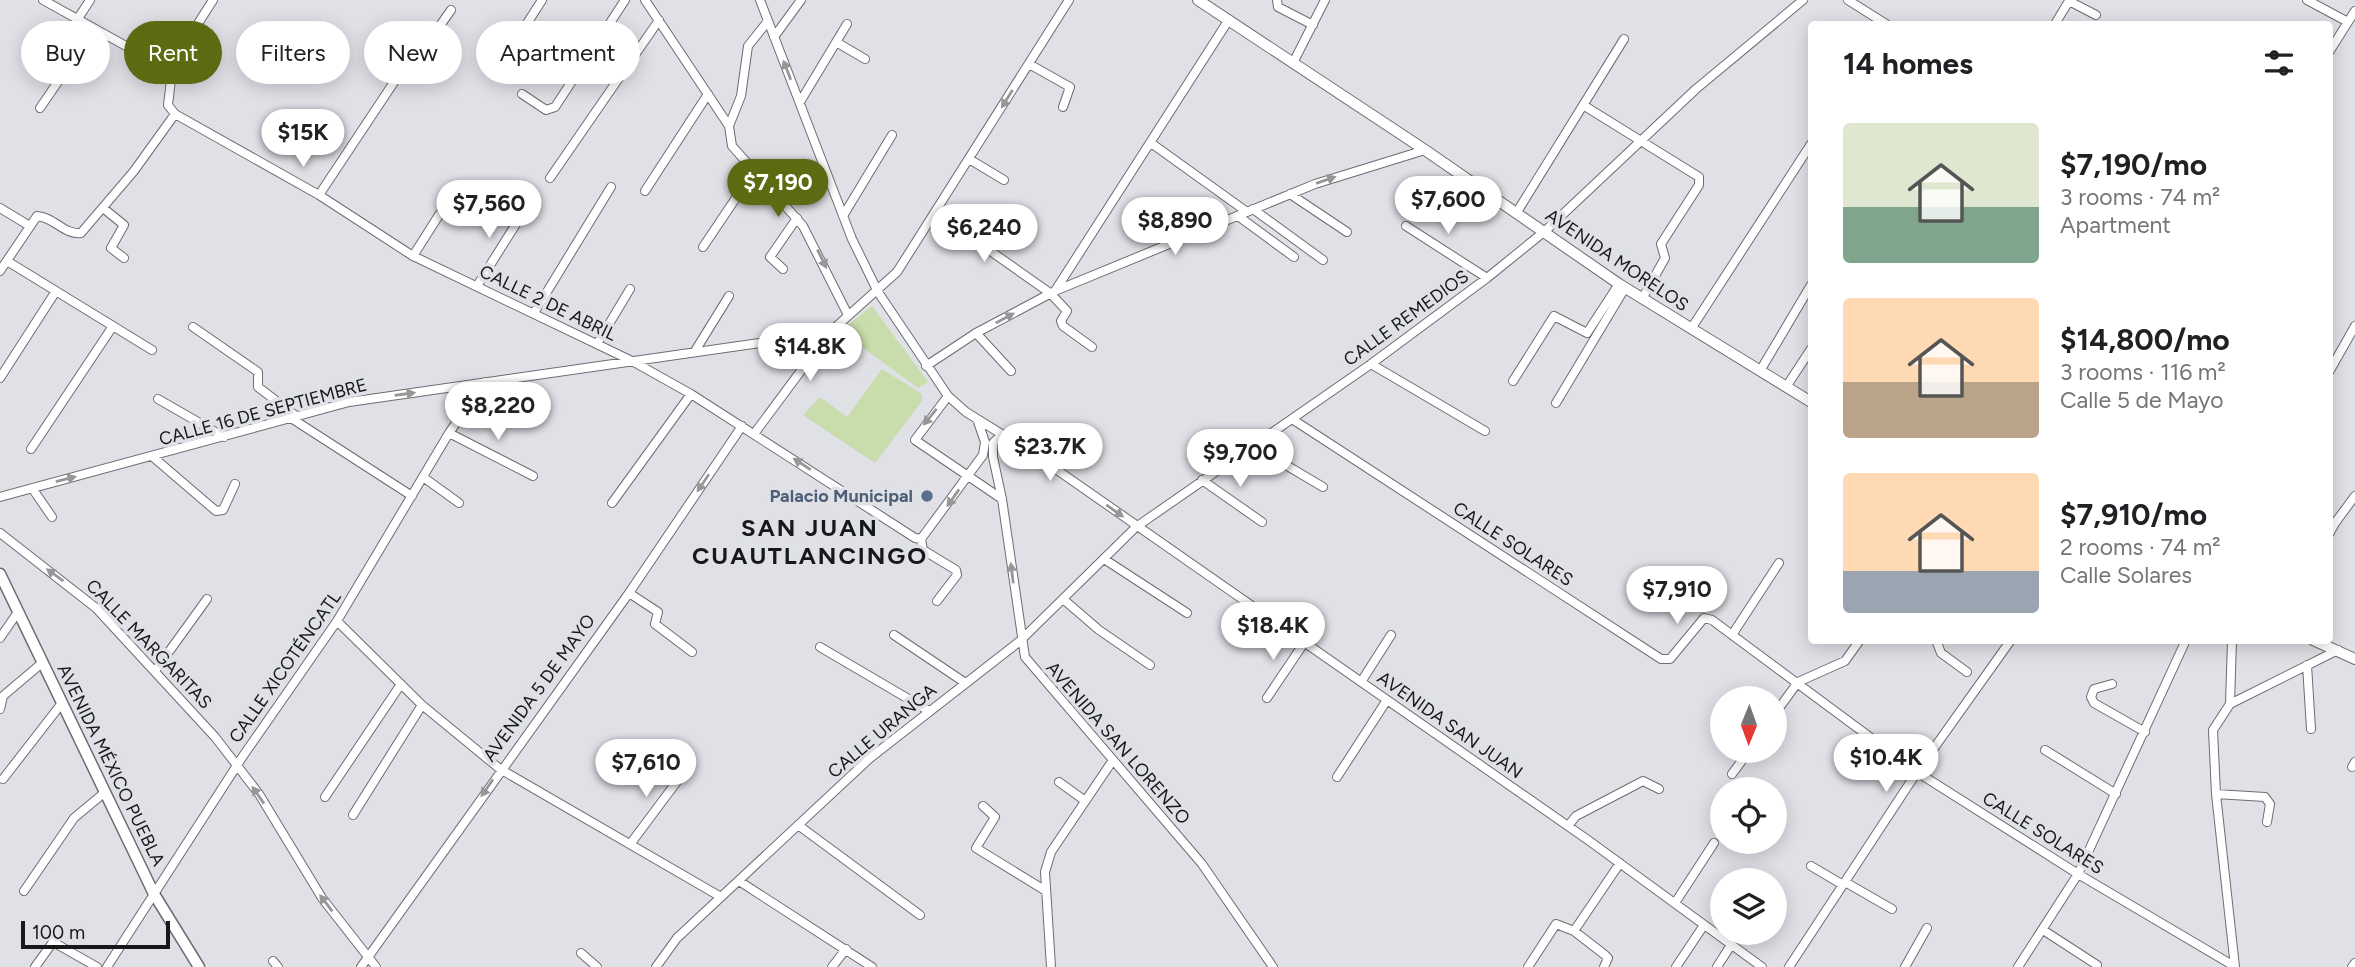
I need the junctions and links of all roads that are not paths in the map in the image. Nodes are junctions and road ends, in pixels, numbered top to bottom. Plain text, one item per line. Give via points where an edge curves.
1 (43, 0) edge
2 (90, 0) edge
3 (213, 0) edge
4 (542, 0) edge
5 (625, 0) edge
6 (645, 0) edge
7 (760, 0) edge
8 (801, 0) edge
9 (1069, 0) edge
10 (1276, 0) edge
11 (1325, 0) edge
12 (1803, 0) edge
13 (1848, 0) edge
14 (2307, 0) edge
15 (1205, 2) edge
16 (451, 10) dead end
17 (2355, 12) edge
18 (2096, 15) dead end
19 (77, 20) joint
20 (659, 20) junction
21 (200, 21) edge
22 (529, 21) edge
23 (768, 21) junction
24 (1228, 21) junction
25 (1881, 21) edge
26 (2057, 21) edge
27 (2348, 22) junction
28 (847, 24) dead end
29 (1313, 25) junction
30 (774, 37) junction
31 (1624, 39) dead end
32 (836, 42) junction
33 (2333, 46) edge
34 (865, 59) dead end
35 (1029, 64) junction
36 (1293, 64) junction
37 (56, 84) edge
38 (171, 84) edge
39 (523, 94) dead end
40 (708, 94) junction
41 (800, 102) junction
42 (1583, 105) junction
43 (1063, 107) dead end
44 (40, 108) dead end
45 (175, 114) junction
46 (729, 126) junction
47 (892, 135) dead end
48 (1641, 141) junction
49 (1151, 143) junction
50 (1808, 149) edge
51 (1425, 150) junction
52 (969, 159) junction
53 (754, 171) junction
54 (550, 177) dead end
55 (1004, 180) dead end
56 (611, 187) dead end
57 (645, 191) dead end
58 (1290, 194) junction
59 (319, 195) junction
60 (0, 208) edge
61 (103, 208) junction
62 (526, 208) dead end
63 (1250, 210) junction
64 (935, 212) junction
65 (1517, 212) junction
66 (439, 215) dead end
67 (844, 216) junction
68 (1238, 216) junction
69 (797, 218) junction
70 (29, 225) junction
71 (1406, 226) dead end
72 (1545, 231) junction
73 (1347, 232) dead end
74 (703, 247) dead end
75 (414, 256) junction
76 (1294, 257) dead end
77 (124, 258) dead end
78 (1323, 260) dead end
79 (7, 261) junction
80 (783, 269) dead end
81 (0, 271) edge
82 (1487, 278) junction
83 (477, 286) junction
84 (1622, 286) junction
85 (630, 289) dead end
86 (56, 291) junction
87 (878, 292) junction
88 (1053, 292) junction
89 (1808, 293) edge
90 (729, 296) dead end
91 (1643, 299) junction
92 (534, 313) junction
93 (848, 315) junction
94 (113, 326) junction
95 (2355, 326) edge
96 (193, 327) dead end
97 (1691, 329) junction
98 (829, 333) junction
99 (976, 333) junction
100 (597, 344) junction
101 (1092, 346) dead end
102 (152, 350) dead end
103 (695, 351) junction
104 (1808, 354) edge
105 (632, 361) junction
106 (1371, 363) junction
107 (2333, 365) edge
108 (926, 366) junction
109 (1011, 371) dead end
110 (1760, 371) junction
111 (0, 378) edge
112 (1513, 381) dead end
113 (485, 382) junction
114 (1786, 387) junction
115 (691, 394) junction
116 (948, 396) junction
117 (158, 399) dead end
118 (1808, 400) edge
119 (1556, 402) dead end
120 (294, 417) junction
121 (977, 419) junction
122 (1292, 419) junction
123 (742, 426) junction
124 (1485, 431) dead end
125 (449, 433) junction
126 (754, 434) junction
127 (1002, 434) junction
128 (224, 437) junction
129 (1252, 445) junction
130 (32, 449) dead end
131 (153, 457) junction
132 (533, 476) dead end
133 (968, 476) junction
134 (424, 477) junction
135 (1202, 481) junction
136 (235, 484) dead end
137 (1323, 487) dead end
138 (32, 488) junction
139 (0, 496) edge
140 (412, 496) junction
141 (2355, 496) edge
142 (1002, 499) junction
143 (459, 503) dead end
144 (612, 503) dead end
145 (52, 517) dead end
146 (2333, 520) edge
147 (1262, 522) dead end
148 (1136, 527) junction
149 (0, 533) edge
150 (922, 539) junction
151 (1104, 559) junction
152 (1779, 563) dead end
153 (1, 583) edge
154 (629, 593) junction
155 (207, 599) dead end
156 (1063, 599) junction
157 (937, 601) dead end
158 (18, 612) junction
159 (1187, 613) dead end
160 (337, 621) junction
161 (894, 635) dead end
162 (1391, 635) dead end
163 (1732, 635) junction
164 (0, 638) edge
165 (1020, 641) junction
166 (1304, 643) junction
167 (1857, 644) edge
168 (1938, 644) edge
169 (2008, 644) edge
170 (2184, 644) edge
171 (2232, 644) edge
172 (2323, 644) edge
173 (820, 647) dead end
174 (2338, 650) junction
175 (692, 652) dead end
176 (2355, 659) edge
177 (42, 663) junction
178 (1150, 665) dead end
179 (2307, 665) junction
180 (155, 671) junction
181 (1967, 672) dead end
182 (1798, 681) junction
183 (964, 682) junction
184 (1361, 682) junction
185 (401, 684) junction
186 (2112, 684) dead end
187 (1787, 697) edge
188 (1267, 698) dead end
189 (1387, 700) junction
190 (62, 703) junction
191 (2230, 704) junction
192 (422, 705) junction
193 (0, 709) edge
194 (929, 712) junction
195 (2311, 729) dead end
196 (2145, 732) junction
197 (2045, 750) dead end
198 (1113, 760) junction
199 (1740, 763) edge
200 (237, 766) junction
201 (500, 769) junction
202 (684, 772) dead end
203 (1917, 772) junction
204 (1732, 774) dead end
205 (1337, 777) dead end
206 (3, 779) dead end
207 (1059, 782) dead end
208 (1659, 789) dead end
209 (104, 793) junction
210 (2116, 794) junction
211 (2216, 794) junction
212 (325, 797) dead end
213 (1084, 800) junction
214 (983, 806) dead end
215 (353, 815) dead end
216 (2267, 822) dead end
217 (798, 825) junction
218 (1568, 826) junction
219 (631, 843) junction
220 (1710, 849) edge
221 (1620, 863) junction
222 (1811, 866) dead end
223 (2078, 874) junction
224 (739, 881) junction
225 (1844, 883) junction
226 (24, 891) dead end
227 (1046, 891) junction
228 (154, 894) junction
229 (722, 897) junction
230 (1675, 903) junction
231 (1892, 908) dead end
232 (920, 915) dead end
233 (1704, 925) junction
234 (1927, 928) dead end
235 (1710, 929) edge
236 (2043, 930) junction
237 (1574, 931) junction
238 (1731, 945) joint
239 (846, 948) junction
240 (581, 953) dead end
241 (368, 956) junction
242 (2096, 965) dead end
243 (2230, 965) edge
244 (35, 967) edge
245 (97, 967) edge
246 (107, 967) edge
247 (199, 967) edge
248 (361, 967) edge
249 (376, 967) edge
250 (597, 967) edge
251 (656, 967) edge
252 (832, 967) edge
253 (872, 967) edge
254 (1051, 967) edge
255 (1273, 967) edge
256 (1528, 967) edge
257 (1604, 967) edge
258 (1676, 967) edge
259 (1717, 967) edge
260 (1762, 967) edge
261 (1789, 967) edge
262 (1905, 967) edge
263 (2018, 967) edge

1 - 19 street
2 - 19 street
3 - 21 street
4 - 22 street
5 - 39 street via 555,107 546,110
6 - 20 street
7 - 23 street, AVENIDA SAN JUAN
8 - 30 street
9 - 35 street
10 - 29 street via 1278,7
11 - 29 street
12 - 48 street, CALLE REMEDIOS
13 - 25 street
14 - 27 street
15 - 24 street, AVENIDA MORELOS
16 - 59 street via 402,70
17 - 27 street
18 - 26 street via 2069,1
20 - 40 street
20 - 54 street
23 - 30 street, AVENIDA SAN JUAN
23 - 46 street via 748,46 741,96
24 - 36 street, AVENIDA MORELOS
24 - 49 street
27 - 33 street
28 - 32 street
29 - 36 street
41 -> 30 street, AVENIDA SAN JUAN
31 - 42 street
32 - 34 street
32 - 41 street
35 - 43 street via 1070,87
35 -> 52 street
36 - 51 street, AVENIDA MORELOS
37 - 44 street
38 - 45 street via 168,105
40 - 46 street
40 - 57 street
41 - 67 street, AVENIDA SAN JUAN
42 - 48 street
42 - 65 street
45 - 59 street, CALLE 2 DE ABRIL
45 - 61 street
46 - 53 street via 732,146
47 - 67 street
48 - 72 street, CALLE REMEDIOS
48 - 91 street via 1695,174 1699,182 1661,244 1664,261
49 - 63 street
49 - 88 street
50 - 97 street
58 -> 51 street
51 - 65 street, AVENIDA MORELOS
52 - 55 street
52 - 64 street
53 - 69 street
53 - 74 street
56 - 92 street
58 - 63 street
58 - 73 street
59 - 75 street, CALLE 2 DE ABRIL
60 - 70 street
61 - 70 street via 77,234 45,217 37,216
61 - 77 street via 124,225 111,248
62 - 83 street
63 - 68 street
63 - 78 street
64 - 87 street via 897,272
64 - 88 street
65 - 72 street, AVENIDA MORELOS
66 - 75 street
67 - 87 street, AVENIDA SAN JUAN
68 - 76 street
68 - 88 street
69 - 80 street via 770,257
69 -> 93 street
70 - 79 street
71 - 82 street
72 - 82 street, CALLE REMEDIOS
72 - 84 street, AVENIDA MORELOS
75 - 83 street, CALLE 2 DE ABRIL
79 - 81 street
79 - 86 street
82 - 106 street, CALLE REMEDIOS
83 - 92 street, CALLE 2 DE ABRIL
84 - 91 street, AVENIDA MORELOS
84 - 112 street via 1587,333 1554,316
84 - 119 street
85 - 100 street
86 - 94 street
86 - 111 street
87 - 93 street
87 - 108 street, AVENIDA SAN JUAN
99 -> 88 street
88 - 101 street via 1067,311 1063,326
89 - 110 street
90 - 103 street
91 - 97 street, AVENIDA MORELOS
92 - 100 street, CALLE 2 DE ABRIL
93 - 98 street
94 - 102 street
94 - 130 street
95 - 107 street
96 - 120 street via 249,363 258,372 258,387
97 - 110 street, AVENIDA MORELOS
98 - 103 street, CALLE 16 DE SEPTIEMBRE
98 - 126 street
99 - 108 street
99 - 109 street
100 - 105 street, CALLE 2 DE ABRIL
103 - 105 street, CALLE 16 DE SEPTIEMBRE
104 - 114 street
105 - 113 street, CALLE 16 DE SEPTIEMBRE
105 - 115 street, CALLE 2 DE ABRIL
106 - 122 street, CALLE REMEDIOS
106 - 124 street
108 - 116 street, AVENIDA SAN JUAN
110 - 114 street, AVENIDA MORELOS
120 -> 113 street, CALLE 16 DE SEPTIEMBRE via 349,402
113 - 125 street, CALLE XICOTÉNCATL
114 - 118 street, AVENIDA MORELOS
115 - 123 street, CALLE 2 DE ABRIL
115 - 144 street
116 - 121 street, AVENIDA SAN JUAN
116 -> 133 street via 915,440
117 - 128 street
120 - 128 street, CALLE 16 DE SEPTIEMBRE
120 - 140 street
121 - 127 street, AVENIDA SAN JUAN
121 - 133 street via 984,455
122 - 129 street, CALLE REMEDIOS
122 - 163 street, CALLE SOLARES via 1661,659 1670,659 1704,618
123 - 126 street, CALLE 2 DE ABRIL
123 -> 154 street, AVENIDA 5 DE MAYO
125 - 132 street
125 - 134 street, CALLE XICOTÉNCATL
150 -> 126 street, CALLE 2 DE ABRIL
127 - 142 street, AVENIDA SAN LORENZO via 992,449
127 -> 148 street, AVENIDA SAN JUAN
128 - 131 street, CALLE 16 DE SEPTIEMBRE
129 - 135 street, CALLE REMEDIOS
129 - 137 street
131 - 136 street via 216,511 223,510
138 -> 131 street, CALLE 16 DE SEPTIEMBRE
133 - 142 street
133 -> 150 street
134 - 140 street, CALLE XICOTÉNCATL
134 - 143 street
135 - 147 street
135 - 148 street, CALLE REMEDIOS
138 - 139 street, CALLE 16 DE SEPTIEMBRE
138 - 145 street
140 - 160 street, CALLE XICOTÉNCATL
141 - 146 street
165 -> 142 street, AVENIDA SAN LORENZO
148 - 151 street, CALLE URANGA
148 - 166 street, AVENIDA SAN JUAN
180 -> 149 street, CALLE MARGARITAS via 82,594
150 - 157 street, CALLE 2 DE ABRIL via 923,550 956,570
151 - 156 street, CALLE URANGA
151 - 159 street
152 - 163 street
153 - 158 main road, AVENIDA MÉXICO PUEBLA
154 - 175 street via 658,612 655,624
154 - 201 street, AVENIDA 5 DE MAYO
155 - 180 street
156 - 165 street, CALLE URANGA
156 - 178 street
158 - 164 street
158 - 177 main road, AVENIDA MÉXICO PUEBLA
160 - 185 street
160 - 200 street, CALLE XICOTÉNCATL
161 - 183 street
162 - 184 street
163 - 182 street, CALLE SOLARES
165 - 183 street, CALLE URANGA
165 - 198 street, AVENIDA SAN LORENZO via 1033,670
166 - 184 street, AVENIDA SAN JUAN
166 - 188 street
167 - 182 street via 1845,661
168 - 181 street via 1941,653
169 - 203 street
170 - 196 street
171 - 191 street, CALLE SOLARES
172 - 174 street
173 - 194 street
174 - 176 street
174 - 179 street
177 - 190 main road, AVENIDA MÉXICO PUEBLA
177 - 193 street via 3,696
179 - 191 street
179 - 195 street
180 - 200 street, CALLE MARGARITAS
182 - 187 street
182 - 203 street, CALLE SOLARES
183 - 194 street, CALLE URANGA
184 - 189 street, AVENIDA SAN JUAN
185 - 192 street
185 - 212 street
186 - 196 street via 2094,689 2094,703
189 - 205 street
189 - 218 street, AVENIDA SAN JUAN
190 - 206 street
190 - 209 main road, AVENIDA MÉXICO PUEBLA
191 - 211 street, CALLE SOLARES via 2213,730
192 - 201 street
192 - 215 street
194 - 217 street, CALLE URANGA via 870,758
196 - 210 street
197 - 210 street
198 - 213 street
198 - 255 street, AVENIDA SAN LORENZO via 1202,864
199 - 204 street
200 - 228 street, CALLE XICOTÉNCATL
241 -> 200 street, CALLE MARGARITAS via 322,898
201 - 219 street
201 -> 241 street, AVENIDA 5 DE MAYO
202 - 219 street
203 - 223 street, CALLE SOLARES
203 - 225 street
207 - 213 street
208 - 218 street via 1643,781 1576,816
209 - 226 street via 74,818
209 - 228 main road, AVENIDA MÉXICO PUEBLA
210 - 223 street
211 - 216 street via 2265,797 2270,804
211 - 243 street, CALLE SOLARES
213 - 227 street via 1051,852
214 - 227 street via 996,817 976,848
217 - 224 street, CALLE URANGA
217 - 232 street
218 - 221 street, AVENIDA SAN JUAN
219 - 229 street
220 - 230 street
221 - 230 street, AVENIDA SAN JUAN
221 - 237 street
222 - 225 street
223 - 236 street
223 - 243 street, CALLE SOLARES
224 - 229 street, CALLE URANGA
224 - 239 street
225 - 231 street
225 - 261 street
227 - 254 street
228 - 246 street, CALLE XICOTÉNCATL
228 - 247 main road, AVENIDA MÉXICO PUEBLA
229 - 251 street, CALLE URANGA via 677,938
230 - 233 street, AVENIDA SAN JUAN
233 - 235 street, AVENIDA SAN JUAN
233 - 258 street
234 - 262 street
236 - 242 street
236 - 263 street
237 - 256 street via 1553,926
237 - 257 street via 1608,958
238 - 259 street
238 - 260 street, AVENIDA SAN JUAN
239 - 252 street
239 - 253 street
240 - 250 street
241 - 248 street, AVENIDA 5 DE MAYO
241 - 249 street, CALLE MARGARITAS
244 - 245 street via 53,942

